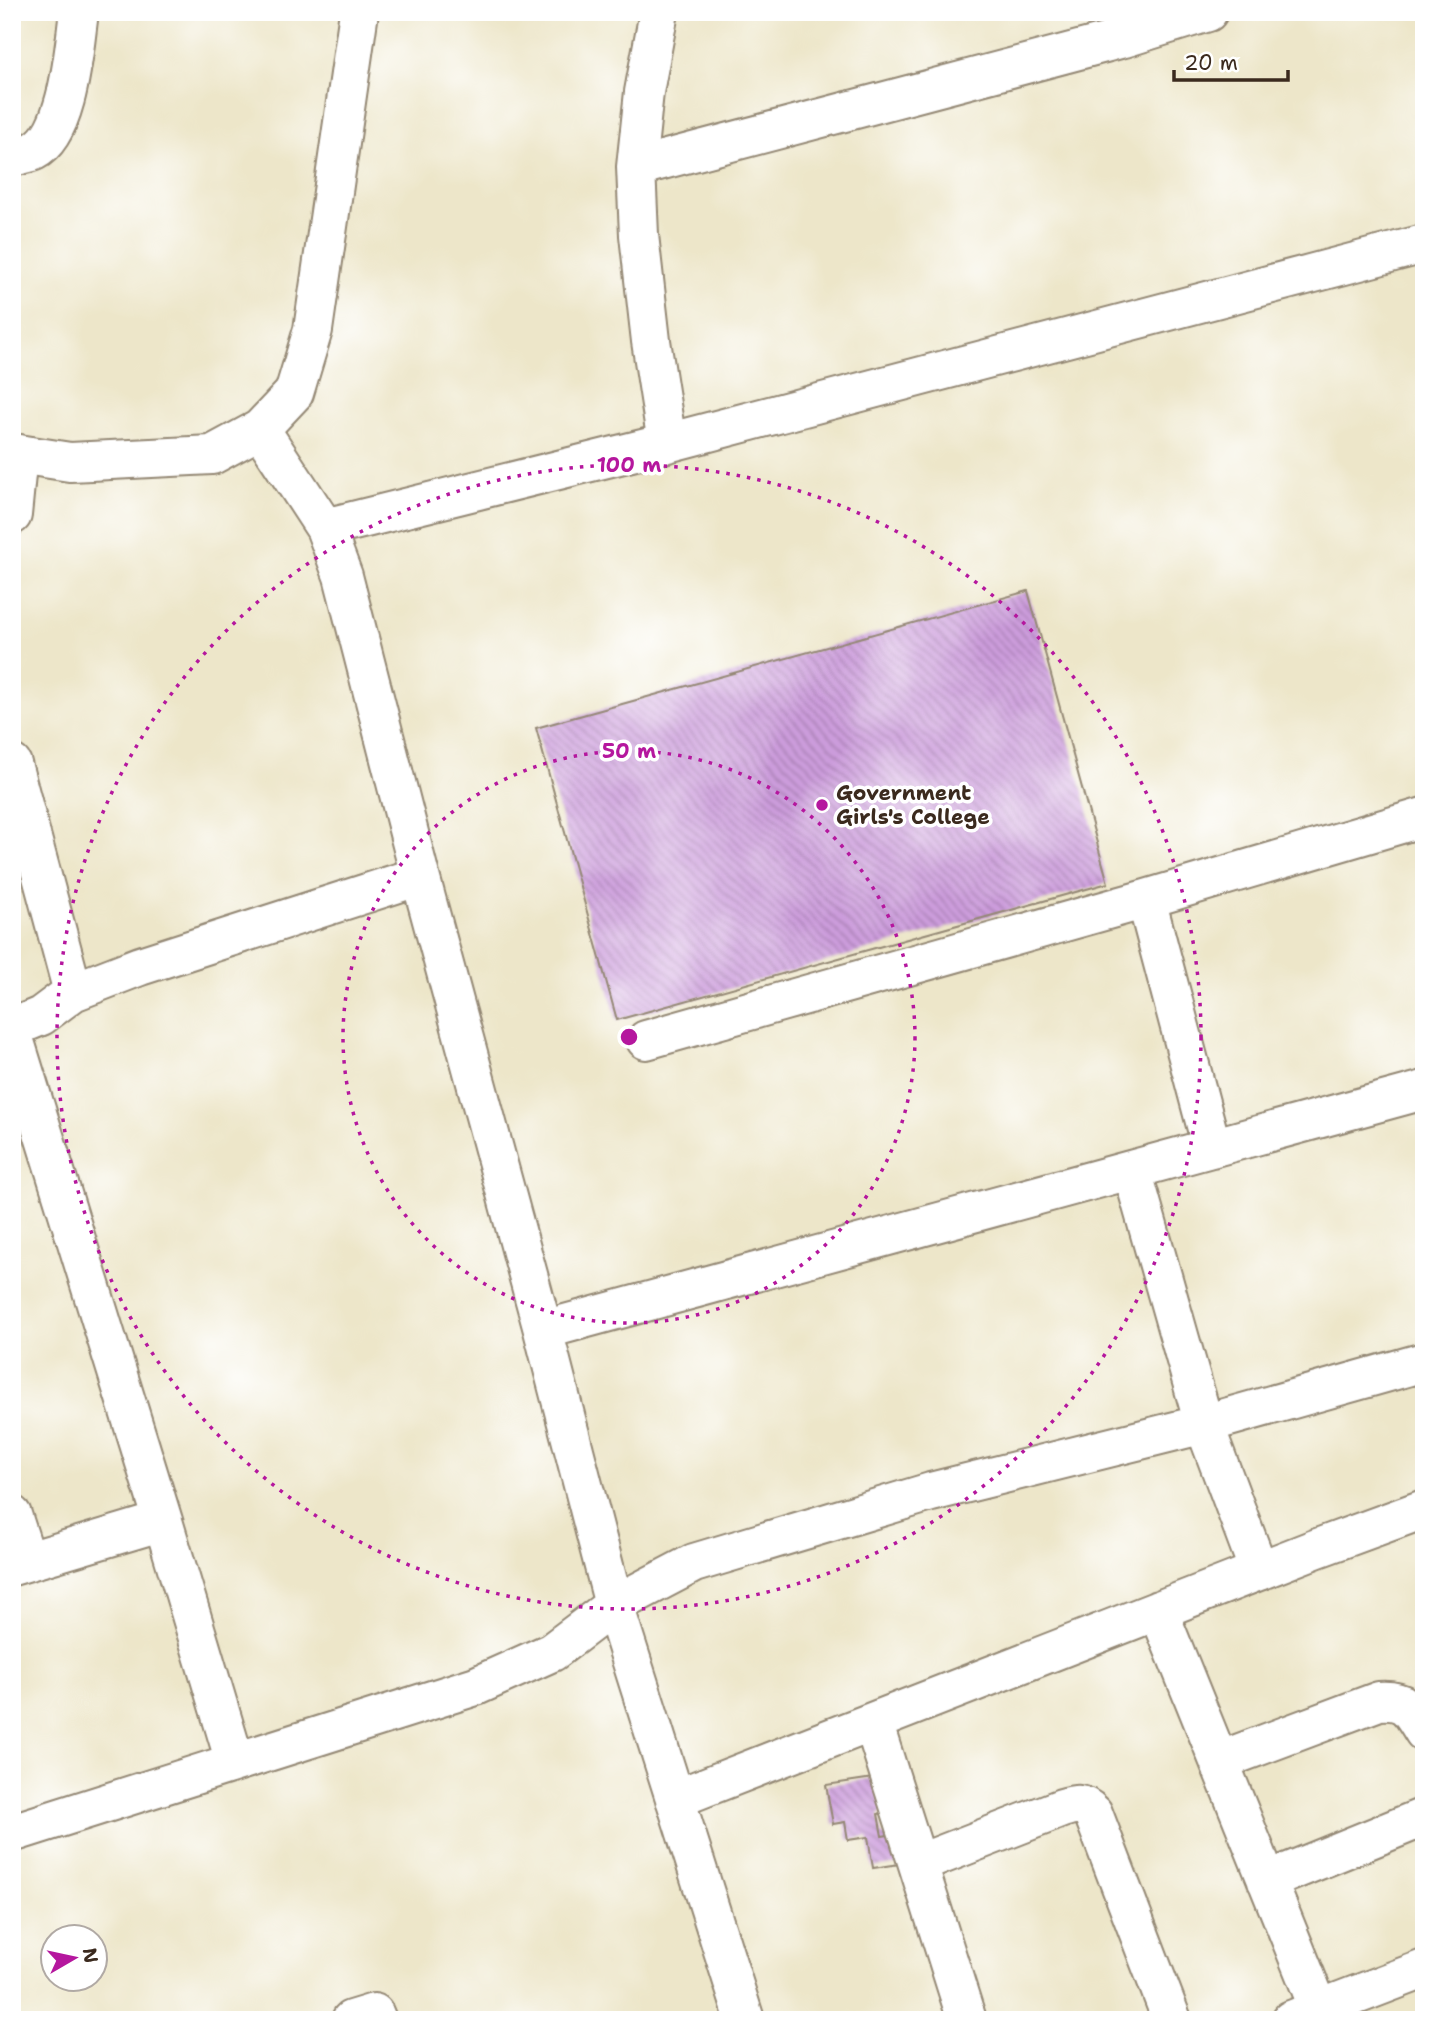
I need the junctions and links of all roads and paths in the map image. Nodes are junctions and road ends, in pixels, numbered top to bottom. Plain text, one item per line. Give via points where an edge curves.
1 (79, 12) edge
2 (359, 12) edge
3 (659, 12) edge
4 (1208, 12) edge
5 (1121, 25) edge
6 (12, 157) edge
7 (636, 167) junction
8 (1424, 244) edge
9 (260, 429) junction
10 (667, 443) junction
11 (15, 454) edge
12 (12, 515) edge
13 (325, 528) junction
14 (12, 764) edge
15 (1424, 817) edge
16 (420, 876) junction
17 (1146, 899) junction
18 (74, 992) junction
19 (12, 1030) edge
20 (646, 1040) dead end
21 (1424, 1090) edge
22 (1212, 1148) junction
23 (1132, 1170) junction
24 (543, 1330) junction
25 (1424, 1362) edge
26 (1204, 1424) junction
27 (1424, 1509) edge
28 (12, 1515) edge
29 (163, 1521) junction
30 (20, 1563) edge
31 (1259, 1571) junction
32 (614, 1605) junction
33 (1158, 1610) junction
34 (873, 1721) junction
35 (1424, 1732) edge
36 (1219, 1761) junction
37 (235, 1762) junction
38 (675, 1799) junction
39 (1424, 1817) edge
40 (12, 1833) edge
41 (918, 1864) junction
42 (1267, 1881) junction
43 (1424, 1969) edge
44 (1305, 2014) edge
45 (351, 2020) edge
46 (377, 2020) edge
47 (745, 2020) edge
48 (967, 2020) edge
49 (1172, 2020) edge

1 - 6 street via 66,101 52,132 35,150
2 - 9 street via 313,330 294,393
3 - 7 street
4 - 5 street
5 - 7 street
7 - 10 street via 649,328
8 - 10 street
9 - 11 street via 212,454 70,462
9 - 13 street
10 - 13 street
11 - 12 street
13 - 16 street via 343,576
14 - 18 street
15 - 17 street
16 - 18 street via 140,966
16 - 24 street
17 - 20 street
17 - 22 street
18 - 19 street
19 - 29 street
21 - 22 street
22 - 23 street
23 - 24 street
23 - 26 street
24 - 32 street
25 - 26 street
26 - 31 street
26 - 32 street via 931,1492 694,1563
27 - 31 street
28 - 30 street
29 - 30 street
29 - 37 street
31 - 33 street
32 - 37 street via 552,1652 476,1686
32 - 38 street
33 - 34 street
33 - 36 street
34 - 38 street
34 - 41 street
35 - 36 street via 1409,1707 1394,1700 1379,1701
36 - 42 street
37 - 40 street
38 - 47 street
39 - 42 street
41 - 48 street
41 - 49 street via 1062,1808 1087,1806
42 - 44 street
43 - 44 street
45 - 46 street via 374,2012

